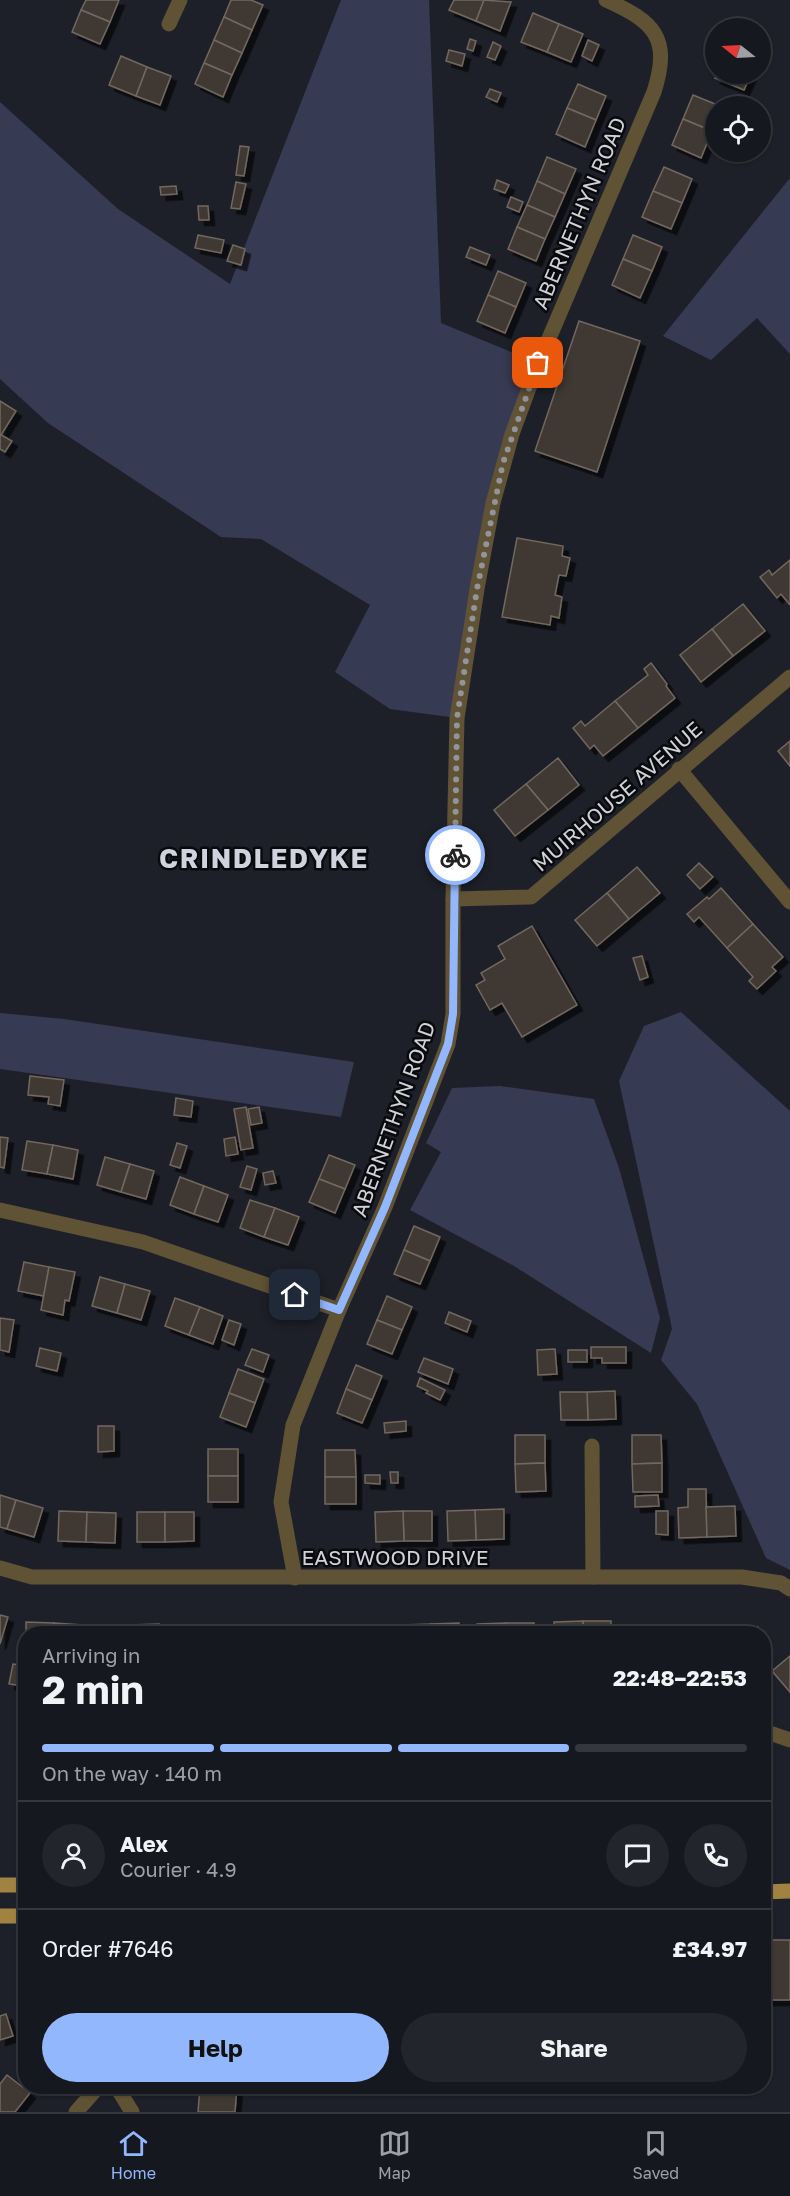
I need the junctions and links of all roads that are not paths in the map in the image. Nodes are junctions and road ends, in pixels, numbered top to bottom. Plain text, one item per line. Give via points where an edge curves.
1 (180, 0) edge
2 (606, 0) edge
3 (169, 24) dead end
4 (790, 677) edge
5 (679, 769) junction
6 (453, 899) junction
7 (790, 902) edge
8 (0, 1210) edge
9 (339, 1310) junction
10 (592, 1446) dead end
11 (0, 1568) edge
12 (593, 1577) junction
13 (295, 1578) junction
14 (790, 1589) edge
15 (771, 1733) edge
16 (790, 1740) edge
17 (18, 1885) edge
18 (0, 1886) edge
19 (771, 1892) edge
20 (790, 1892) edge
21 (0, 1916) edge
22 (18, 1916) edge
23 (92, 2094) edge
24 (121, 2094) edge
25 (76, 2112) edge
26 (132, 2112) edge

1 - 3 street
2 - 6 street, ABERNETHYN ROAD via 640,18 654,31 660,47 661,70 536,369 501,473 477,589 457,718
4 - 5 street, MUIRHOUSE AVENUE
5 - 6 street, MUIRHOUSE AVENUE via 531,897
5 - 7 street
6 - 9 street, ABERNETHYN ROAD via 453,1014 448,1044 385,1207
8 - 9 street via 143,1242
9 - 13 street, ABERNETHYN ROAD via 293,1425 281,1502
10 - 12 street
11 - 13 street, EASTWOOD DRIVE via 32,1577
12 - 13 street, EASTWOOD DRIVE
12 - 14 street, EASTWOOD DRIVE via 742,1577 771,1581
15 - 16 street
17 - 18 main road
19 - 20 main road
21 - 22 main road
23 - 25 street
24 - 26 street

